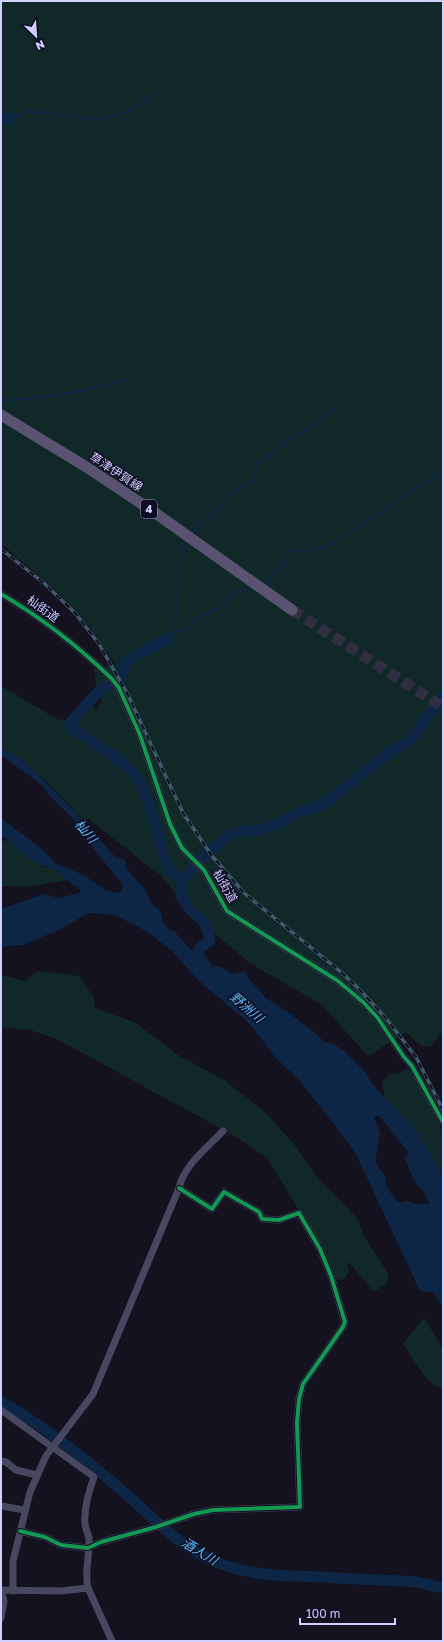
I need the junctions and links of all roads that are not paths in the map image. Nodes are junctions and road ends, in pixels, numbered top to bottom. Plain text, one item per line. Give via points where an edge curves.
1 (1, 415) edge
2 (1, 594) edge
3 (292, 610) tunnel mouth
4 (443, 1122) edge
5 (223, 1131) dead end
6 (179, 1188) junction
7 (1, 1410) edge
8 (53, 1447) junction
9 (1, 1461) edge
10 (37, 1475) junction
11 (1, 1506) edge
12 (25, 1510) junction
13 (20, 1531) junction
14 (88, 1548) junction
15 (88, 1588) junction
16 (1, 1590) edge
17 (13, 1590) junction
18 (1, 1618) edge
19 (112, 1641) edge

1 - 3 main road, 草津伊賀線 / 4 via 151,510
2 - 4 street, 杣街道 via 46,622 112,679 119,688 140,735 170,824 182,848 204,870 227,911 338,981 362,1002 377,1017 412,1066
5 - 6 street via 181,1177
6 - 8 street via 93,1394
6 - 14 street via 212,1209 224,1192 259,1212 262,1219 279,1220 299,1212 328,1269 345,1322 303,1384 299,1399 297,1423 300,1507 213,1510
7 - 8 street
8 - 10 street
8 - 14 street via 94,1477 84,1513 89,1537
9 - 10 street via 16,1470
10 - 12 street
11 - 12 street
12 - 13 street
13 - 14 street via 46,1537 61,1545
13 - 17 street via 13,1562
14 - 15 street
15 - 17 street via 61,1591
15 - 19 street
16 - 17 street
16 - 18 street via 4,1601

